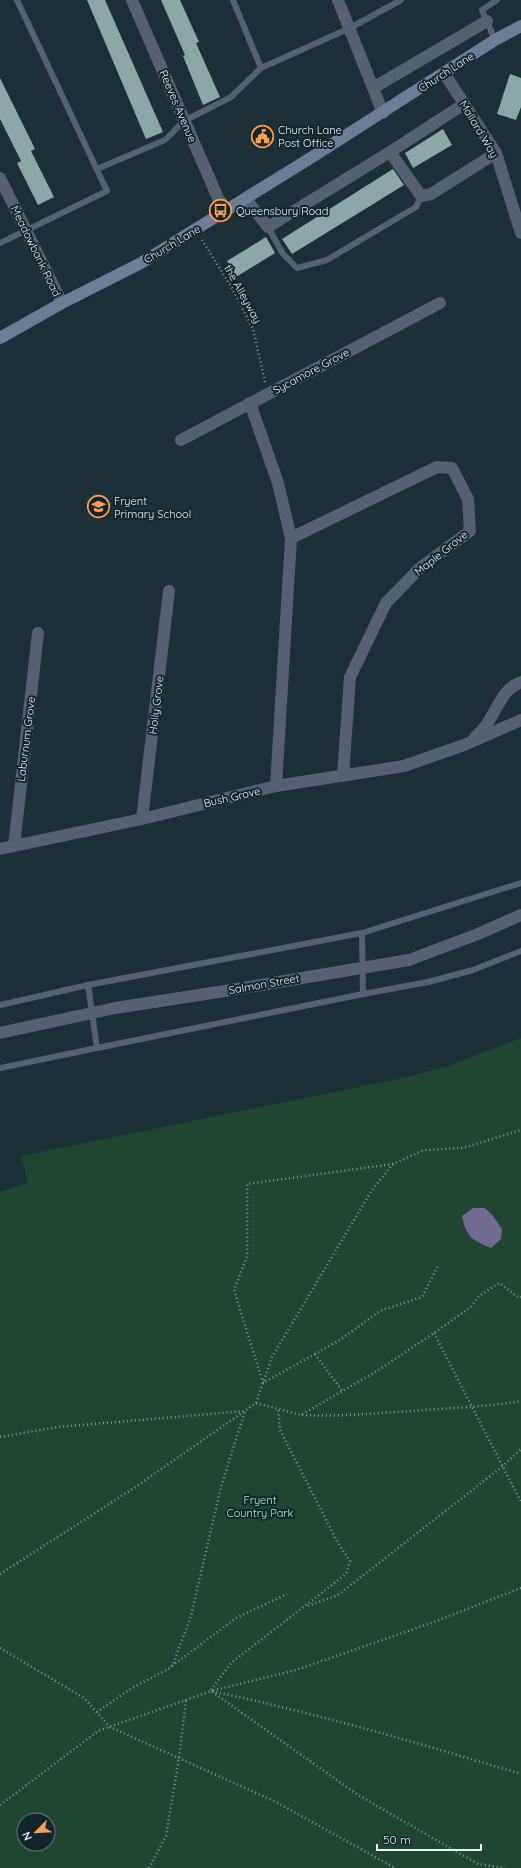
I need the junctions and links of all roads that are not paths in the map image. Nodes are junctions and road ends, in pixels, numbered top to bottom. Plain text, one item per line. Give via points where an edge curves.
1 (17, 0) edge
2 (132, 0) edge
3 (233, 0) edge
4 (338, 0) edge
5 (401, 0) edge
6 (497, 0) edge
7 (487, 21) junction
8 (521, 26) edge
9 (350, 28) junction
10 (495, 40) junction
11 (261, 68) junction
12 (444, 73) junction
13 (373, 88) junction
14 (464, 104) junction
15 (383, 113) junction
16 (184, 121) junction
17 (390, 152) junction
18 (496, 153) junction
19 (97, 169) junction
20 (0, 178) edge
21 (421, 196) junction
22 (246, 199) junction
23 (226, 211) junction
24 (268, 227) junction
25 (25, 230) junction
26 (521, 233) edge
27 (0, 243) edge
28 (440, 302) dead end
29 (62, 303) junction
30 (0, 338) edge
31 (250, 403) junction
32 (181, 440) dead end
33 (291, 538) junction
34 (169, 591) dead end
35 (38, 633) dead end
36 (521, 682) edge
37 (521, 720) edge
38 (464, 745) junction
39 (343, 776) junction
40 (276, 786) junction
41 (142, 819) junction
42 (14, 846) junction
43 (0, 849) edge
44 (521, 883) edge
45 (521, 915) edge
46 (362, 933) junction
47 (521, 951) edge
48 (363, 968) junction
49 (88, 985) junction
50 (363, 994) junction
51 (0, 1004) edge
52 (92, 1014) junction
53 (0, 1033) edge
54 (97, 1048) junction
55 (0, 1068) edge

1 - 19 lane
2 - 16 street, Reeves Avenue
3 - 11 lane
4 - 9 street
5 - 9 lane
6 - 7 lane via 482,10
7 - 10 lane
7 - 13 street
8 - 10 main road, Church Lane
9 - 11 lane
9 - 13 street
10 - 12 main road, Church Lane
11 - 16 lane via 231,97
12 - 14 street, Mallard Way
12 - 15 main road, Church Lane
13 - 15 street
14 - 17 street
14 - 18 street, Mallard Way
15 - 22 main road, Church Lane
16 - 19 lane via 165,140
16 - 23 street, Reeves Avenue
17 - 21 street
17 - 24 street
18 - 21 street via 431,194
18 - 26 street, Mallard Way
19 - 25 lane via 107,191
20 - 25 street, Meadowbank Road
21 - 24 lane via 416,207 328,260 297,268 284,254
22 - 23 main road, Church Lane
22 - 24 street
23 - 29 main road, Church Lane via 141,263
25 - 27 lane
25 - 29 street, Meadowbank Road
28 - 31 street, Sycamore Grove
29 - 30 main road, Church Lane
31 - 32 street, Sycamore Grove
31 - 33 street via 278,482
33 - 39 street, Maple Grove via 437,467 452,468 468,499 470,531 420,568 386,603 350,677
33 - 40 street
34 - 41 street, Holly Grove
35 - 42 street, Laburnum Grove
36 - 38 street, Bush Grove via 507,689 484,730
37 - 38 street, Bush Grove
38 - 39 street, Bush Grove via 404,766
39 - 40 street, Bush Grove
40 - 41 street, Bush Grove
41 - 42 street, Bush Grove
42 - 43 street, Bush Grove
44 - 46 lane
45 - 48 street, Salmon Street via 409,960
46 - 48 lane
46 - 49 lane
47 - 50 lane via 473,970 428,982
48 - 50 lane
48 - 52 street, Salmon Street via 115,1008
49 - 51 lane
49 - 52 lane
50 - 54 lane
52 - 53 street, Salmon Street
52 - 54 lane
54 - 55 lane

